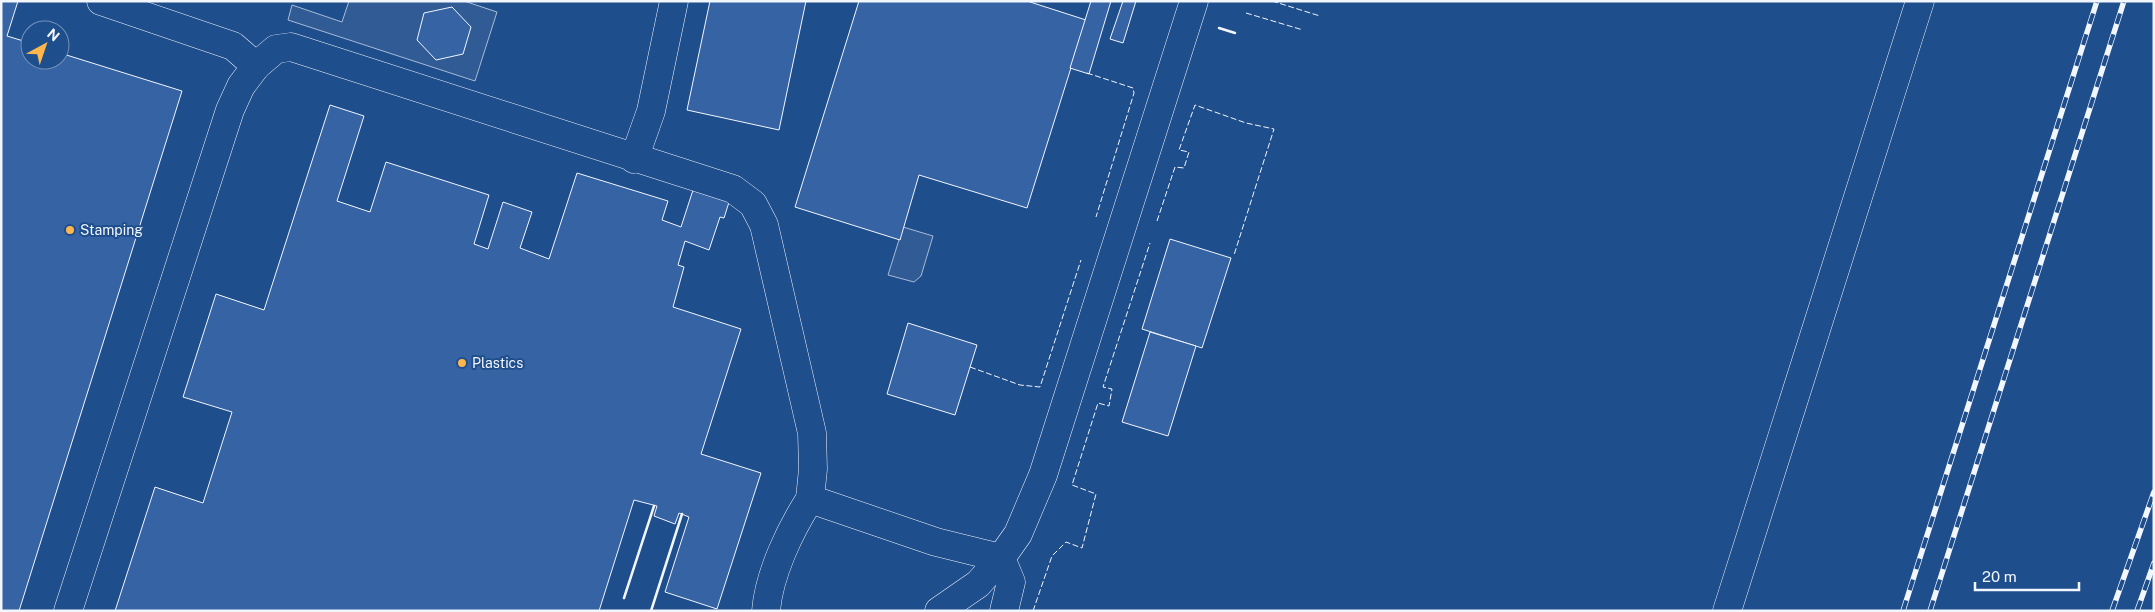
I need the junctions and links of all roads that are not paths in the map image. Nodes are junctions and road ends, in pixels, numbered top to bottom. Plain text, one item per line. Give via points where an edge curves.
1 (101, 1) edge
2 (674, 1) edge
3 (1194, 1) edge
4 (1920, 1) edge
5 (256, 66) junction
6 (634, 159) junction
7 (810, 499) junction
8 (1001, 558) junction
9 (68, 611) edge
10 (766, 611) edge
11 (939, 611) edge
12 (1004, 611) edge
13 (1727, 611) edge

1 - 5 lane via 233,46
2 - 6 lane via 651,111
3 - 8 lane via 1043,474 1018,534
4 - 13 lane
5 - 6 lane via 276,49 291,47
5 - 9 lane via 241,86 230,110
6 - 7 lane via 733,189 757,211 764,225 812,433
7 - 8 lane via 936,542
7 - 10 lane via 792,527 767,597
8 - 11 lane via 978,584
8 - 12 lane via 1011,582

